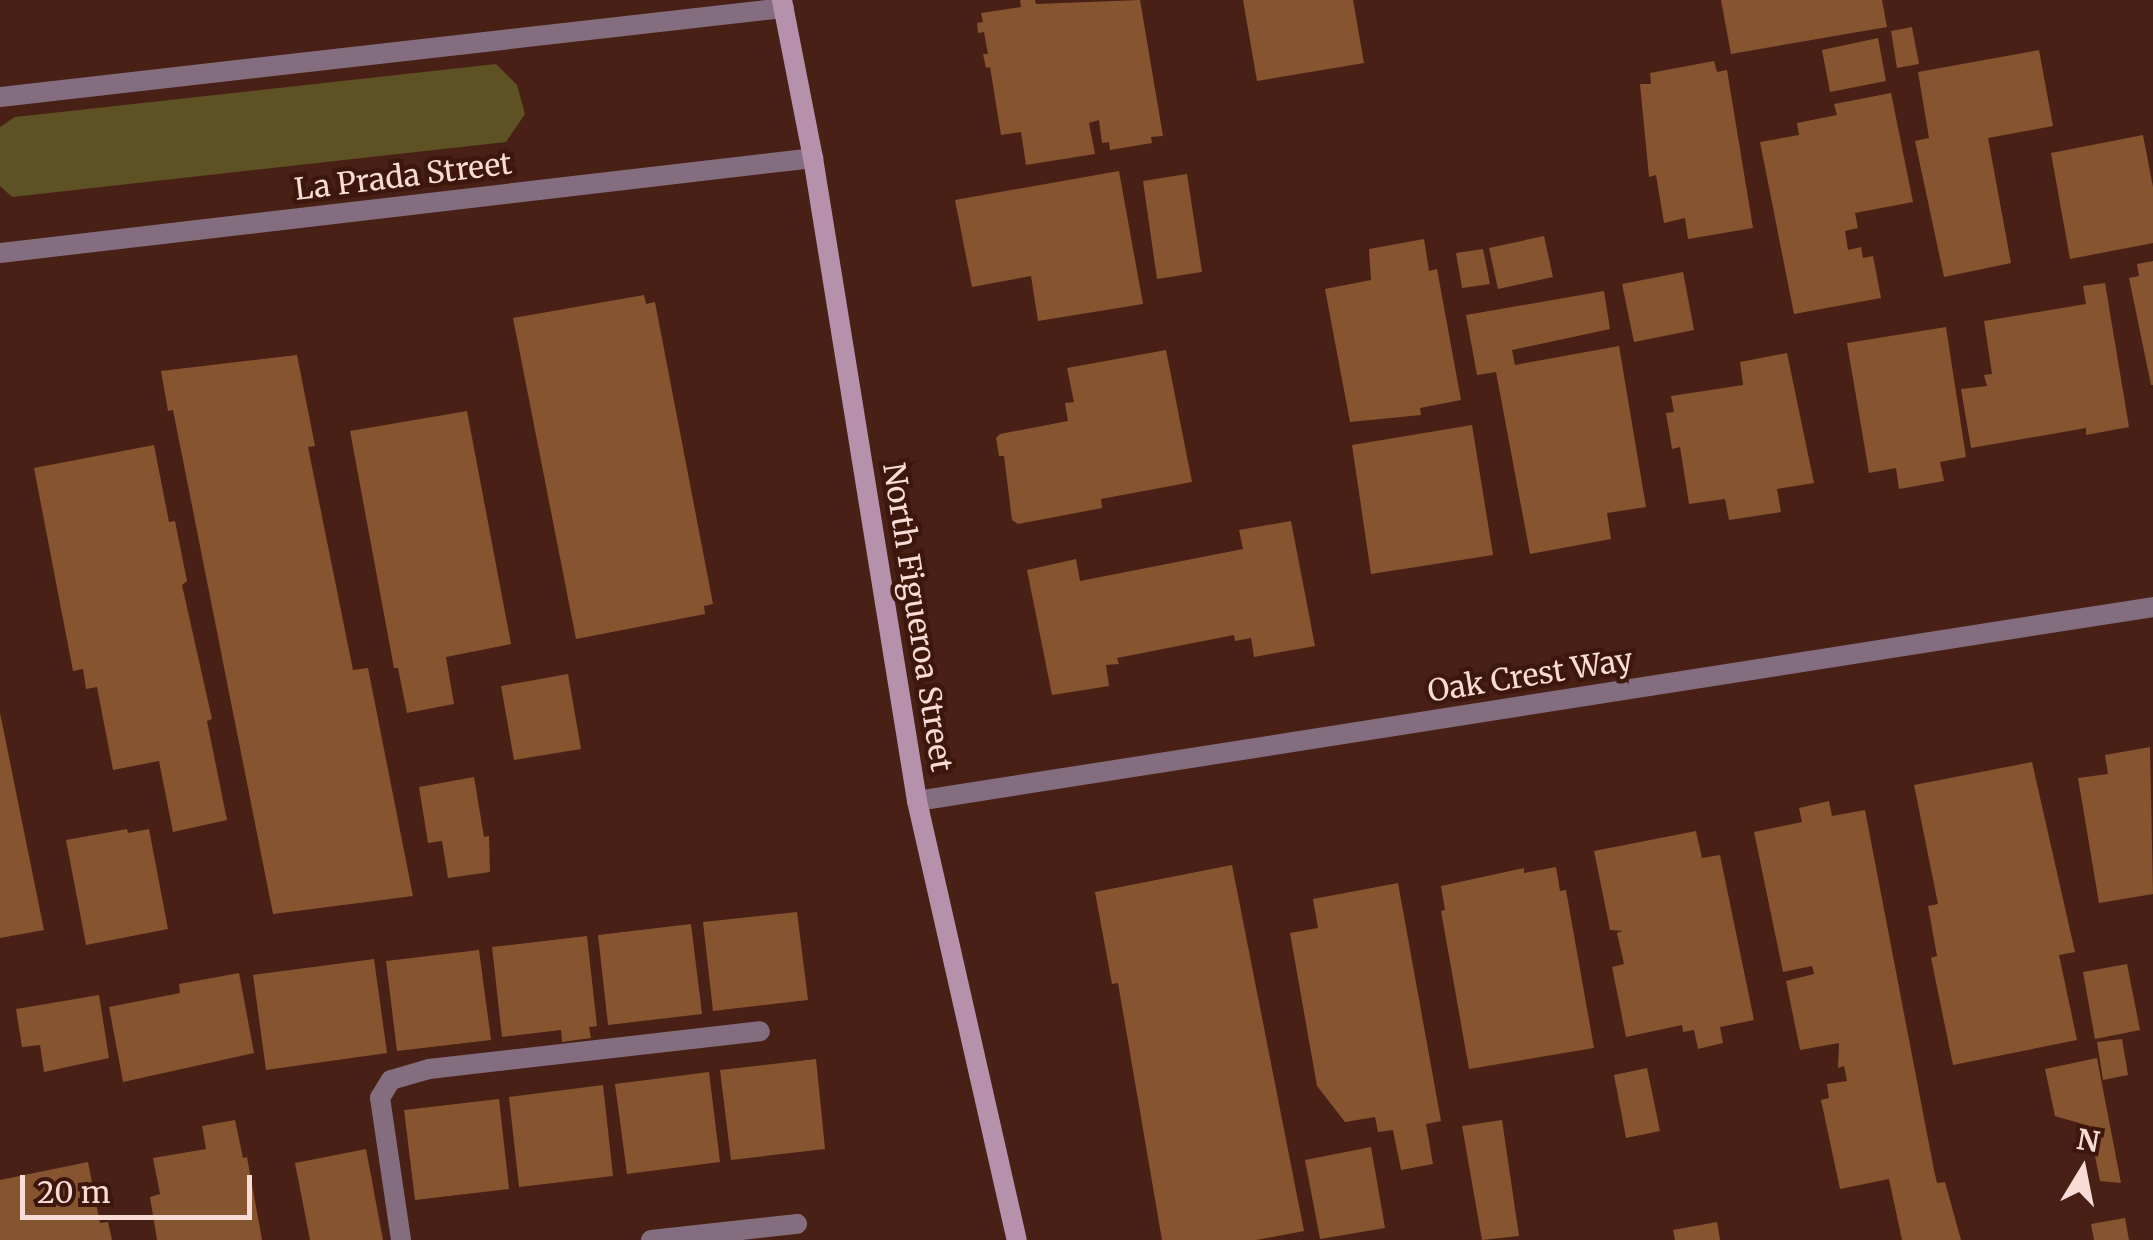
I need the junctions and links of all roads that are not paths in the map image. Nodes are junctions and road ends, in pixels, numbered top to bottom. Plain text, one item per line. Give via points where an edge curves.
1 (783, 4) edge
2 (0, 97) edge
3 (814, 158) junction
4 (0, 254) edge
5 (2153, 607) edge
6 (917, 802) junction
7 (760, 1031) dead end
8 (797, 1224) dead end
9 (401, 1240) edge
10 (651, 1240) edge
11 (1017, 1240) edge

1 - 2 street
1 - 3 main road, North Figueroa Street
3 - 4 street, La Prada Street
3 - 6 main road, North Figueroa Street
5 - 6 street, Oak Crest Way
6 - 11 main road, North Figueroa Street
7 - 9 street via 429,1068 391,1080 380,1098
8 - 10 street

